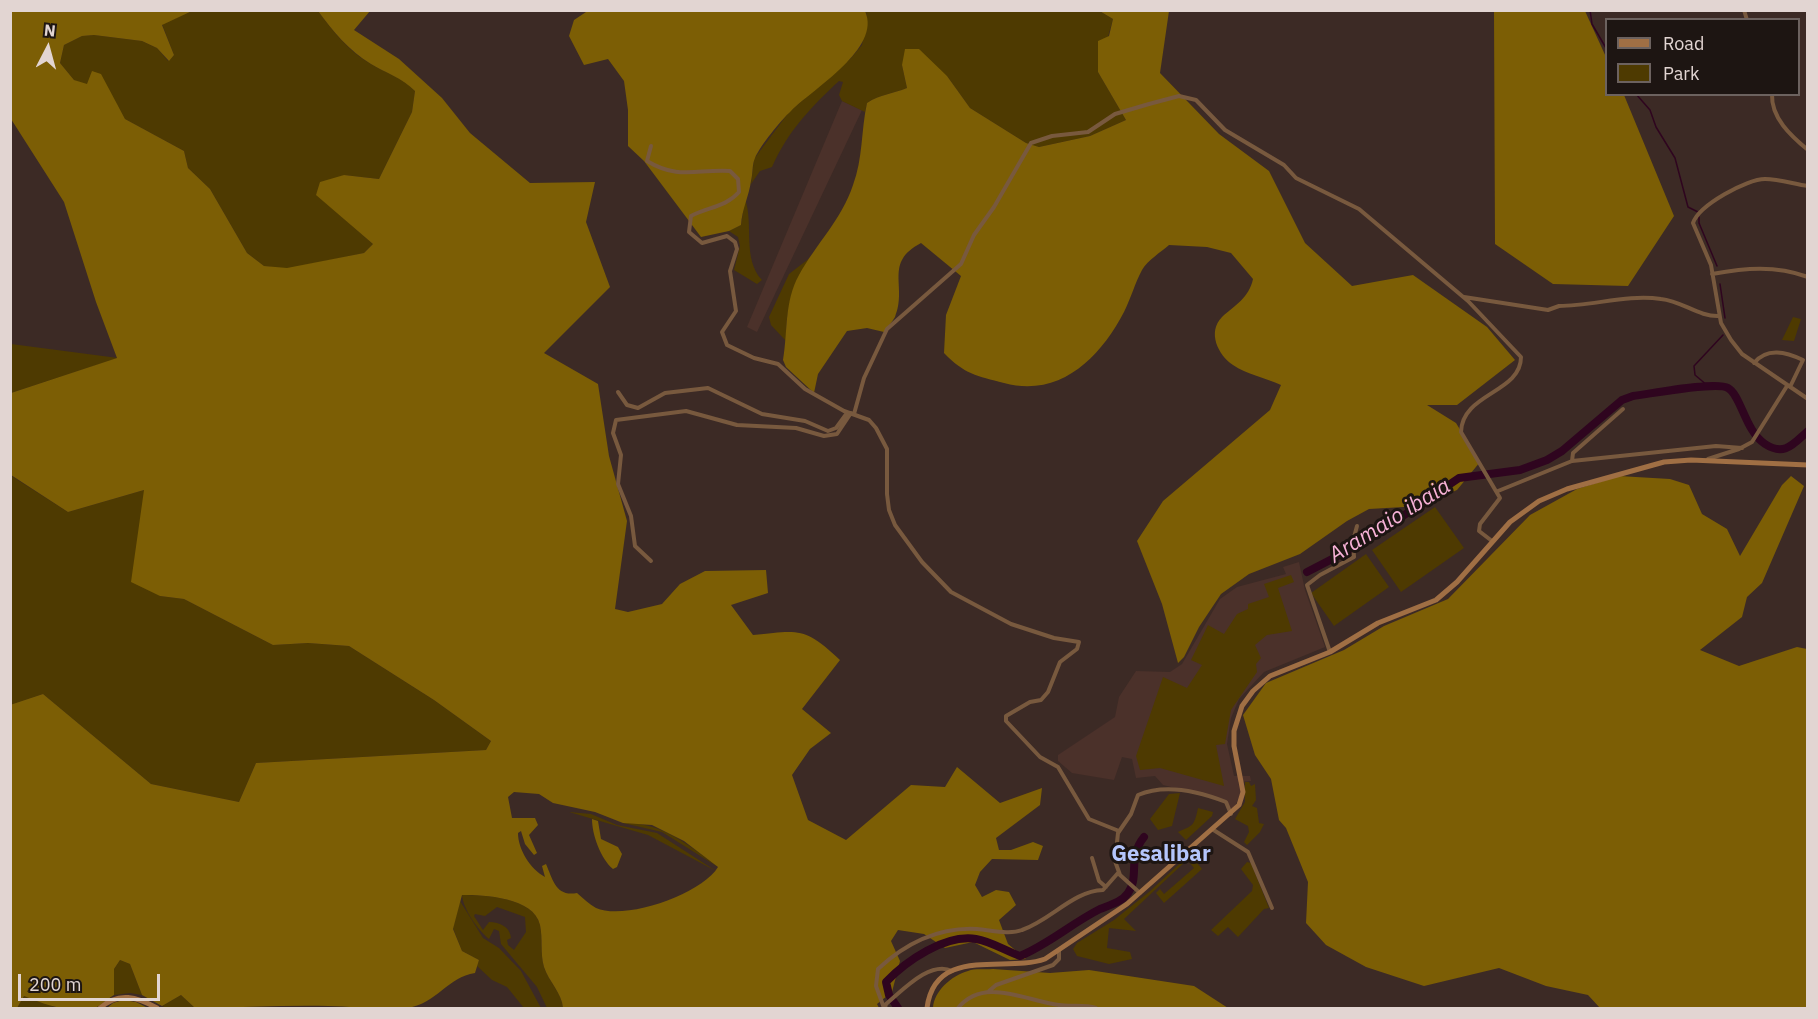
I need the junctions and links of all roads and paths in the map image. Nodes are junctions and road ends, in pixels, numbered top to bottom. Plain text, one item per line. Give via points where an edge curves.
1 (1772, 96) edge
2 (651, 146) dead end
3 (1808, 150) edge
4 (1808, 186) edge
5 (1712, 274) junction
6 (1808, 277) edge
7 (1463, 296) junction
8 (1719, 316) junction
9 (1805, 361) edge
10 (1754, 363) junction
11 (1788, 386) junction
12 (618, 392) dead end
13 (1808, 399) edge
14 (1623, 409) dead end
15 (851, 413) junction
16 (1742, 448) junction
17 (1706, 460) junction
18 (1572, 461) junction
19 (1808, 465) edge
20 (1498, 491) junction
21 (1357, 526) dead end
22 (1492, 541) junction
23 (651, 561) dead end
24 (1330, 652) junction
25 (1231, 814) junction
26 (1212, 829) junction
27 (1119, 831) junction
28 (1092, 858) dead end
29 (1118, 873) junction
30 (1105, 889) junction
31 (1140, 894) junction
32 (1272, 908) dead end
33 (1059, 951) junction
34 (952, 971) junction
35 (989, 991) junction
36 (100, 1008) edge
37 (158, 1008) edge
38 (885, 1008) edge
39 (927, 1008) edge
40 (958, 1008) edge
41 (1096, 1008) edge

1 - 3 street via 1773,109 1781,122
2 - 15 street via 648,161 658,167 689,174 730,171 738,179 739,192 733,198 691,216 689,224 689,232 702,243 727,236 735,242 730,272 736,311 722,332 727,345 778,364 805,389
4 - 5 street via 1762,178 1708,204 1693,223
5 - 6 street via 1774,268
5 - 8 street
7 - 8 street via 1548,310 1645,297 1675,301 1702,314
7 - 15 street via 1359,209 1296,178 1284,165 1225,130 1196,100 1179,96 1115,114 1088,132 1031,143 961,264 887,329
7 - 20 street via 1521,357 1521,367 1514,376 1472,407 1461,423 1461,432
8 - 10 street via 1742,354
9 - 10 street via 1773,352 1760,356
9 - 11 street
10 - 11 street
11 - 13 street
11 - 16 street via 1754,440
12 - 15 street via 627,405 638,408 665,393 714,389 762,414 805,421 828,431
14 - 18 street via 1573,453
15 - 23 street via 837,434 824,436 796,428 737,425 686,411 616,420 613,433 621,455 618,484 631,516 635,546
15 - 27 street via 869,420 885,442 889,461 887,494 895,525 922,562 951,592 1011,624 1079,642 1077,650 1060,662 1048,692 1012,711 1006,721 1041,757 1058,767 1089,819
16 - 17 street
16 - 18 street via 1716,446
17 - 19 main road
17 - 22 main road via 1665,462 1567,489 1525,510
18 - 20 street
20 - 22 street via 1500,498 1479,531
21 - 24 street via 1352,546 1354,557 1307,585
22 - 24 main road via 1436,600 1378,623
24 - 25 main road via 1264,680 1242,706 1234,746 1243,796
25 - 26 main road
25 - 27 street via 1222,800 1158,788 1138,795
26 - 31 main road
26 - 32 street via 1248,852
27 - 29 street via 1115,861
28 - 30 street
29 - 30 street
29 - 31 street
30 - 38 street via 1091,890 1021,931 955,930 921,939 898,951 878,969 876,986
31 - 33 main road
33 - 34 main road via 1030,963 982,963
33 - 35 street via 1059,959 1053,965
34 - 38 street via 936,969 923,975
34 - 39 main road via 936,985
35 - 40 street
35 - 41 street via 1056,1005
36 - 37 main road via 124,997 137,998

